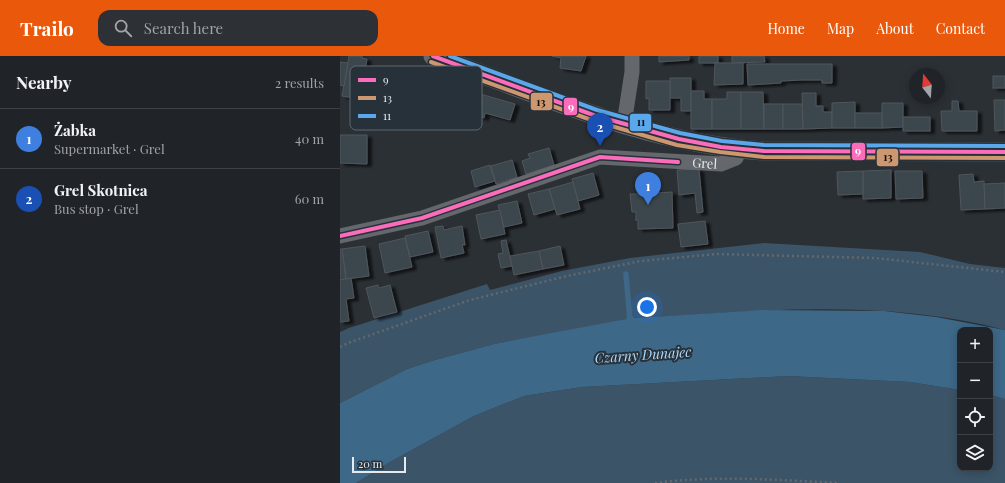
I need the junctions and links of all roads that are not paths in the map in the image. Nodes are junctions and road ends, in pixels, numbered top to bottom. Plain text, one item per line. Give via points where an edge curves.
1 (434, 56) edge
2 (632, 56) edge
3 (461, 66) edge
4 (482, 74) edge
5 (624, 124) junction
6 (740, 149) junction
7 (1005, 152) edge
8 (340, 236) edge

1 - 3 street
2 - 5 street
4 - 5 street
5 - 6 street via 683,140
6 - 7 street
6 - 8 street, Grel via 736,158 721,164 600,157 422,218

